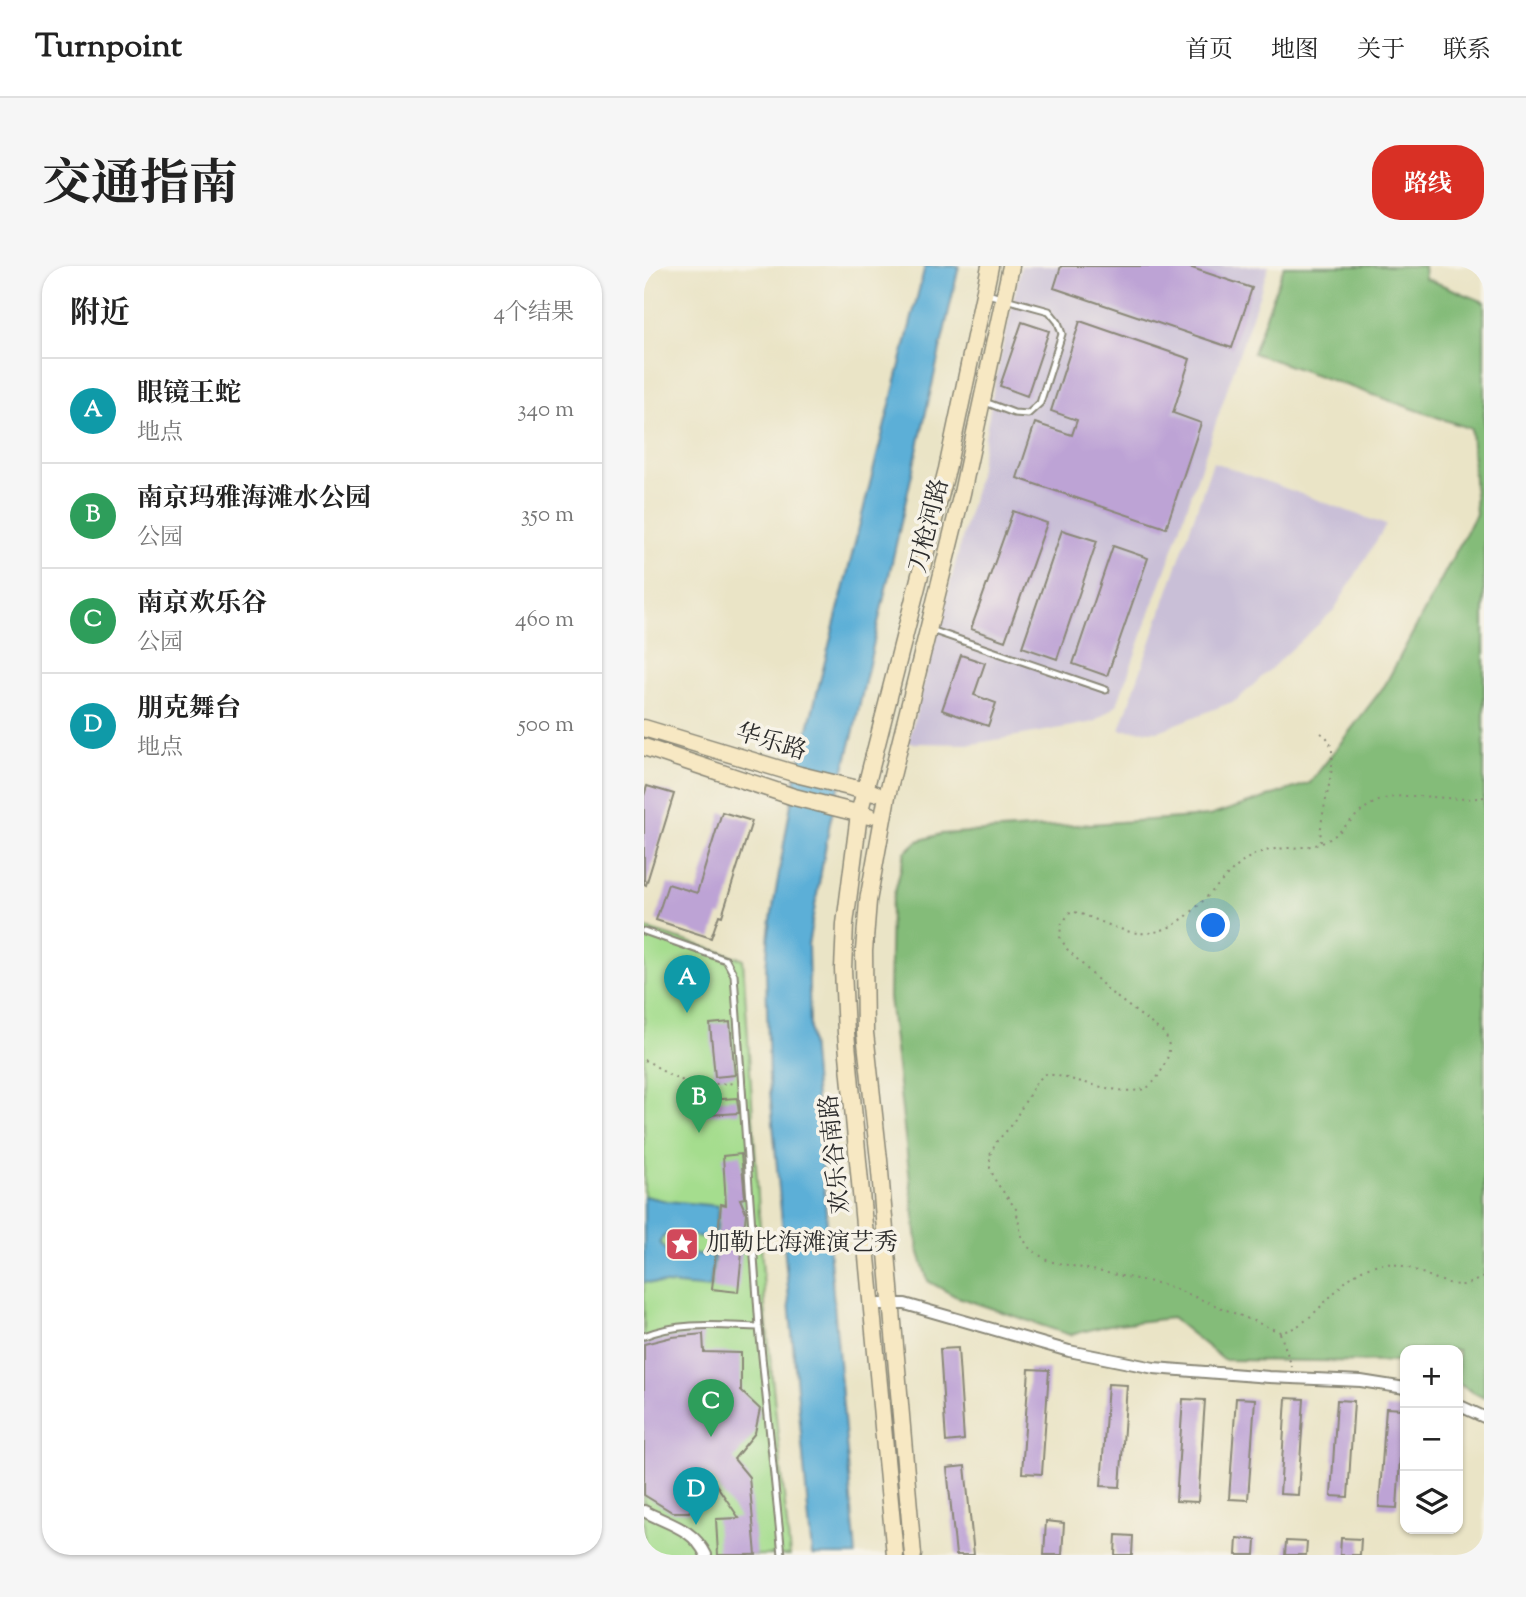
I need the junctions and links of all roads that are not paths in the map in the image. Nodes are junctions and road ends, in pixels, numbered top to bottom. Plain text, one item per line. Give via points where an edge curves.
1 (990, 266) edge
2 (1011, 266) edge
3 (985, 293) junction
4 (1005, 297) junction
5 (982, 401) junction
6 (928, 629) junction
7 (1106, 691) dead end
8 (887, 703) junction
9 (909, 707) junction
10 (644, 728) edge
11 (644, 747) edge
12 (865, 791) junction
13 (887, 796) junction
14 (859, 814) junction
15 (882, 819) junction
16 (644, 931) edge
17 (882, 1303) junction
18 (759, 1327) junction
19 (644, 1336) edge
20 (1400, 1387) edge
21 (1463, 1407) edge
22 (882, 1410) junction
23 (900, 1410) junction
24 (1484, 1417) edge
25 (644, 1511) edge
26 (706, 1555) edge
27 (782, 1555) edge
28 (895, 1555) edge
29 (913, 1555) edge

1 - 3 street, 刀枪河路
2 - 4 street, 刀枪河路
3 - 4 lane
3 - 8 street, 刀枪河路 via 947,469
4 - 5 street, 刀枪河路
4 - 5 lane via 1049,311 1062,334 1040,403 1028,414
5 - 6 street, 刀枪河路
6 - 7 lane
6 - 9 street, 刀枪河路
8 - 9 street via 895,714
8 - 12 street, 刀枪河路
9 - 13 street, 刀枪河路
10 - 12 street, 华乐路
11 - 14 street, 华乐路
12 - 13 street, 华乐路
12 - 14 street, 欢乐谷南路
13 - 15 street, 欢乐谷南路
14 - 15 street, 华乐路
14 - 17 street, 欢乐谷南路 via 843,969 846,1032
15 - 17 street, 欢乐谷南路 via 864,951 865,1032 879,1160
16 - 18 lane via 716,955 726,960 734,975
17 - 20 street via 923,1308 1114,1362
17 - 22 street, 欢乐谷南路
17 - 23 street, 欢乐谷南路
18 - 19 lane via 681,1325
18 - 27 lane
21 - 24 street
22 - 23 street via 889,1399 895,1400
22 - 28 street, 欢乐谷南路
23 - 29 street, 欢乐谷南路
25 - 26 street via 685,1529

